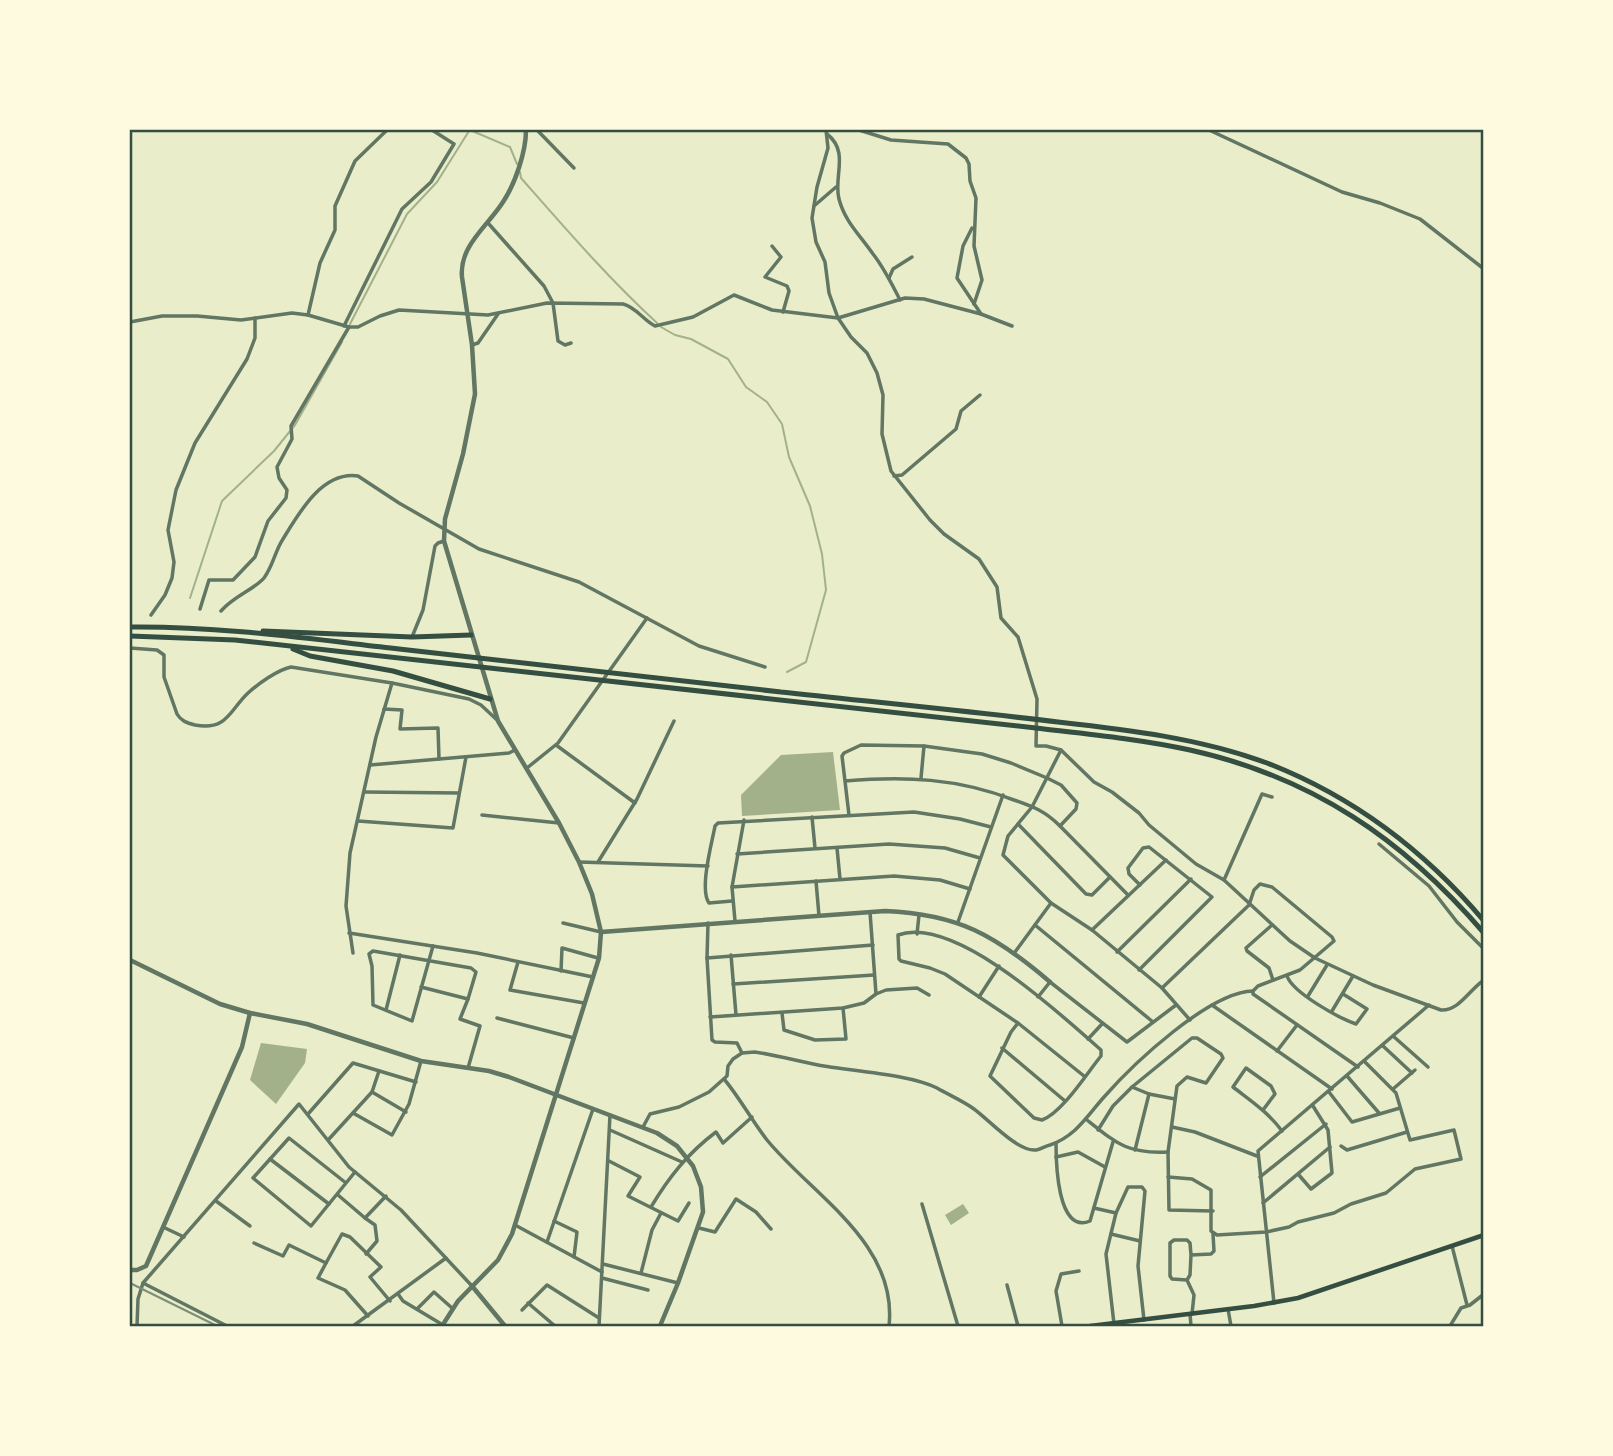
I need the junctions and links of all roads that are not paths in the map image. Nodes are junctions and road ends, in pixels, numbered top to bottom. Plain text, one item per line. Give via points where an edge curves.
1 (387, 130) edge
2 (432, 130) edge
3 (526, 130) edge
4 (537, 130) edge
5 (859, 130) edge
6 (1209, 130) edge
7 (827, 132) edge
8 (575, 167) dead end
9 (836, 187) junction
10 (813, 207) junction
11 (488, 223) junction
12 (975, 224) junction
13 (772, 246) dead end
14 (912, 257) dead end
15 (1483, 269) edge
16 (889, 278) junction
17 (901, 300) junction
18 (554, 303) junction
19 (974, 304) junction
20 (783, 312) junction
21 (498, 314) junction
22 (981, 314) junction
23 (308, 315) junction
24 (467, 315) junction
25 (255, 318) junction
26 (838, 318) junction
27 (130, 322) edge
28 (1012, 326) dead end
29 (346, 327) junction
30 (570, 343) dead end
31 (472, 345) junction
32 (980, 395) dead end
33 (894, 476) junction
34 (444, 527) junction
35 (444, 541) junction
36 (200, 609) dead end
37 (221, 611) dead end
38 (151, 615) dead end
39 (647, 618) junction
40 (130, 627) edge
41 (221, 630) junction
42 (471, 635) junction
43 (130, 636) edge
44 (412, 637) junction
45 (284, 646) junction
46 (130, 648) edge
47 (765, 667) dead end
48 (393, 683) junction
49 (490, 699) junction
50 (384, 709) junction
51 (498, 721) junction
52 (674, 721) dead end
53 (556, 745) junction
54 (924, 747) junction
55 (515, 750) junction
56 (1061, 750) junction
57 (466, 757) junction
58 (439, 759) junction
59 (370, 765) junction
60 (527, 768) junction
61 (921, 778) junction
62 (1047, 778) junction
63 (845, 781) junction
64 (364, 792) junction
65 (459, 793) junction
66 (1003, 795) junction
67 (1272, 797) dead end
68 (635, 803) junction
69 (1032, 807) junction
70 (482, 815) dead end
71 (849, 815) junction
72 (812, 817) junction
73 (744, 820) junction
74 (358, 821) junction
75 (559, 823) junction
76 (1018, 824) junction
77 (1060, 826) junction
78 (991, 827) junction
79 (1379, 844) dead end
80 (815, 848) junction
81 (837, 848) junction
82 (737, 854) junction
83 (980, 858) junction
84 (1166, 860) junction
85 (579, 862) junction
86 (598, 862) junction
87 (708, 866) junction
88 (1110, 877) junction
89 (1191, 878) junction
90 (840, 880) junction
91 (1224, 880) junction
92 (816, 881) junction
93 (1140, 885) junction
94 (732, 887) junction
95 (970, 889) junction
96 (1128, 895) junction
97 (732, 901) junction
98 (1051, 903) junction
99 (1249, 905) junction
100 (870, 912) junction
101 (919, 913) junction
102 (819, 916) junction
103 (1483, 920) edge
104 (735, 921) junction
105 (958, 922) junction
106 (563, 923) dead end
107 (708, 923) junction
108 (1035, 925) junction
109 (1272, 925) junction
110 (1092, 930) junction
111 (601, 932) junction
112 (349, 933) junction
113 (1483, 933) edge
114 (917, 934) junction
115 (873, 945) junction
116 (433, 946) junction
117 (1483, 949) edge
118 (1015, 952) junction
119 (1117, 952) junction
120 (353, 953) dead end
121 (400, 955) junction
122 (731, 955) junction
123 (599, 958) junction
124 (707, 958) junction
125 (1315, 958) junction
126 (429, 959) junction
127 (130, 960) edge
128 (518, 962) junction
129 (1327, 965) junction
130 (999, 966) junction
131 (1139, 970) junction
132 (561, 971) junction
133 (874, 975) junction
134 (1287, 976) junction
135 (1353, 976) junction
136 (593, 977) junction
137 (1273, 980) junction
138 (1483, 980) edge
139 (1050, 982) junction
140 (733, 984) junction
141 (421, 987) junction
142 (1162, 988) junction
143 (1253, 991) junction
144 (1343, 993) junction
145 (876, 994) junction
146 (929, 995) dead end
147 (1038, 996) junction
148 (979, 997) junction
149 (1308, 997) junction
150 (468, 999) junction
151 (584, 1003) junction
152 (1176, 1005) junction
153 (1212, 1005) junction
154 (1429, 1005) junction
155 (843, 1008) junction
156 (386, 1010) junction
157 (1332, 1011) junction
158 (250, 1013) junction
159 (782, 1013) junction
160 (736, 1014) junction
161 (710, 1017) junction
162 (497, 1018) dead end
163 (1190, 1020) junction
164 (1153, 1022) junction
165 (1018, 1023) junction
166 (1102, 1024) junction
167 (1297, 1024) junction
168 (1393, 1036) junction
169 (574, 1038) junction
170 (1088, 1039) junction
171 (1382, 1046) junction
172 (1002, 1048) junction
173 (1278, 1052) junction
174 (742, 1053) junction
175 (421, 1061) junction
176 (1364, 1061) junction
177 (1357, 1067) junction
178 (1428, 1067) dead end
179 (468, 1068) junction
180 (379, 1071) junction
181 (1084, 1076) junction
182 (1348, 1076) junction
183 (724, 1079) junction
184 (416, 1082) junction
185 (1132, 1087) junction
186 (1393, 1089) junction
187 (1331, 1090) junction
188 (372, 1092) junction
189 (1149, 1094) junction
190 (557, 1095) junction
191 (1175, 1099) junction
192 (1065, 1101) junction
193 (1312, 1107) junction
194 (1400, 1108) junction
195 (593, 1109) junction
196 (1263, 1110) junction
197 (406, 1112) junction
198 (308, 1114) junction
199 (353, 1114) junction
200 (1379, 1114) junction
201 (610, 1115) junction
202 (752, 1118) junction
203 (1087, 1121) junction
204 (1326, 1124) junction
205 (643, 1127) junction
206 (1172, 1127) junction
207 (610, 1130) junction
208 (1098, 1130) junction
209 (1282, 1131) junction
210 (1407, 1132) junction
211 (329, 1139) junction
212 (1113, 1142) junction
213 (1056, 1143) junction
214 (1341, 1146) dead end
215 (1330, 1147) junction
216 (1135, 1150) junction
217 (1168, 1152) junction
218 (687, 1156) junction
219 (1257, 1156) junction
220 (1056, 1157) junction
221 (270, 1159) junction
222 (609, 1161) junction
223 (682, 1161) junction
224 (1105, 1167) junction
225 (355, 1172) junction
226 (1298, 1174) junction
227 (1168, 1177) junction
228 (1260, 1177) junction
229 (346, 1183) junction
230 (338, 1195) junction
231 (386, 1196) junction
232 (216, 1200) junction
233 (689, 1203) dead end
234 (1263, 1203) junction
235 (329, 1204) junction
236 (922, 1204) dead end
237 (651, 1207) junction
238 (1093, 1208) junction
239 (1213, 1211) junction
240 (661, 1213) junction
241 (1116, 1213) junction
242 (365, 1218) junction
243 (554, 1221) junction
244 (515, 1225) junction
245 (250, 1226) dead end
246 (163, 1227) junction
247 (699, 1228) junction
248 (771, 1229) dead end
249 (1266, 1232) junction
250 (1111, 1234) junction
251 (1213, 1234) junction
252 (1483, 1236) edge
253 (185, 1237) junction
254 (1140, 1241) junction
255 (547, 1242) junction
256 (254, 1243) dead end
257 (1452, 1247) junction
258 (366, 1254) junction
259 (1191, 1255) junction
260 (574, 1257) junction
261 (446, 1258) junction
262 (326, 1263) junction
263 (603, 1264) junction
264 (130, 1270) edge
265 (1079, 1271) dead end
266 (602, 1272) junction
267 (641, 1273) junction
268 (602, 1278) junction
269 (1187, 1280) junction
270 (143, 1283) junction
271 (678, 1283) junction
272 (1007, 1285) dead end
273 (472, 1286) junction
274 (648, 1290) dead end
275 (398, 1294) junction
276 (1483, 1294) edge
277 (390, 1301) junction
278 (528, 1303) junction
279 (1274, 1303) junction
280 (1467, 1305) junction
281 (452, 1308) junction
282 (417, 1309) junction
283 (1228, 1309) junction
284 (522, 1310) dead end
285 (1191, 1314) junction
286 (368, 1316) junction
287 (599, 1318) junction
288 (1144, 1320) junction
289 (1114, 1324) junction
290 (137, 1326) edge
291 (227, 1326) edge
292 (353, 1326) edge
293 (442, 1326) edge
294 (505, 1326) edge
295 (555, 1326) edge
296 (598, 1326) edge
297 (660, 1326) edge
298 (889, 1326) edge
299 (958, 1326) edge
300 (1018, 1326) edge
301 (1062, 1326) edge
302 (1090, 1326) edge
303 (1191, 1326) edge
304 (1231, 1326) edge
305 (1450, 1326) edge

1 - 23 street via 355,161 335,206 335,230 320,264
2 - 29 street via 454,144 431,182 402,209
3 - 11 street via 511,186
4 - 8 street
5 - 12 street via 883,139 955,148 969,164 976,198
6 - 15 street via 1342,192 1420,219
7 - 9 street via 840,156
7 - 10 street via 828,148
9 - 10 street
9 - 16 street via 844,214
10 - 26 street via 813,233
11 - 18 street
11 - 24 street via 462,262
12 - 19 street via 974,246 982,280
12 - 19 street via 963,246 957,272
13 - 20 street via 780,257 765,277 787,286
14 - 16 street via 893,269
16 - 17 street
17 - 22 street via 924,299
17 - 26 street
18 - 20 street via 623,304 655,326 693,317 734,295
18 - 21 street
18 - 30 street via 558,341
19 - 22 street
20 - 26 street
21 - 24 street
21 - 31 street
22 - 28 street
23 - 25 street
23 - 29 street
24 - 29 street via 399,310 358,327
24 - 31 street
25 - 27 street via 162,316
25 - 38 street via 255,338 247,359 195,443 176,490 168,530 172,578
26 - 33 street via 877,373 883,395 882,434
29 - 36 street via 291,426 292,439 277,467 288,490 286,498 268,521 255,557 233,580 209,580
31 - 34 street via 475,394
32 - 33 street via 961,411 956,429 902,475
33 - 56 street via 944,534 979,559 997,587 1001,618 1018,637 1037,699 1036,746
34 - 35 street
34 - 37 street via 358,475 326,482 282,539 262,580
34 - 39 street via 480,549 579,582
35 - 42 street
35 - 44 street via 435,547 423,610
39 - 47 street via 699,646
39 - 53 street
40 - 41 main road
41 - 44 main road
41 - 103 main road via 1143,732 1190,741 1267,763 1348,803 1417,852
42 - 44 main road
42 - 49 street
43 - 45 main road via 202,637
45 - 49 main road
45 - 113 main road via 1036,728 1203,753 1276,776 1361,821 1440,884
46 - 48 street via 164,655 166,683 177,714 184,722 202,726 220,724 248,693 286,668
48 - 50 street
48 - 51 street via 469,699
49 - 51 street
50 - 58 street via 402,710 400,729 438,728
50 - 59 street
51 - 55 street
52 - 68 street
53 - 60 street
53 - 68 street
54 - 61 street
54 - 62 street via 982,754
54 - 63 street via 861,745 850,749 842,756
55 - 57 street
55 - 60 street
56 - 62 street
56 - 91 street via 1196,864
57 - 58 street
57 - 65 street
58 - 59 street
59 - 64 street
60 - 75 street
61 - 63 street
61 - 66 street
62 - 69 street
62 - 77 street via 1062,785 1077,803
63 - 71 street
64 - 65 street
64 - 74 street
65 - 74 street via 453,828
66 - 69 street
66 - 78 street
67 - 91 street via 1262,794
68 - 86 street
69 - 76 street
69 - 77 street via 1046,812
70 - 75 street
71 - 72 street
71 - 78 street via 914,812
72 - 73 street
72 - 80 street
73 - 82 street
73 - 87 street via 715,826
74 - 112 street via 347,884
75 - 85 street
76 - 88 street via 1086,894 1092,895
76 - 98 street via 1008,836 1003,855
77 - 88 street
78 - 83 street
79 - 117 street via 1429,886
80 - 81 street
80 - 82 street
81 - 83 street via 925,845
81 - 90 street
82 - 94 street
83 - 95 street
84 - 89 street
84 - 93 street
84 - 93 street via 1149,846 1143,848 1128,871
85 - 86 street
85 - 111 street
86 - 87 street
87 - 97 street via 709,903
88 - 96 street
89 - 119 street
89 - 131 street via 1211,900
90 - 92 street
90 - 95 street via 907,876
91 - 99 street
92 - 94 street
92 - 102 street
93 - 96 street
94 - 97 street
95 - 105 street
96 - 110 street
97 - 104 street
98 - 108 street
98 - 110 street
99 - 109 street
99 - 125 street via 1259,884 1272,887 1332,937 1334,941
99 - 142 street
100 - 101 street
100 - 102 street
100 - 115 street
101 - 105 street
101 - 114 street
102 - 104 street
104 - 107 street
105 - 118 street
106 - 111 street
107 - 111 street
107 - 124 street
108 - 118 street
108 - 164 street
109 - 125 street
109 - 137 street via 1247,951 1269,968
110 - 119 street
111 - 123 street
112 - 116 street
112 - 120 street
114 - 130 street via 962,945
114 - 148 street via 898,935 899,959 945,974
115 - 122 street
115 - 133 street
116 - 126 street
116 - 128 street
118 - 139 street
119 - 131 street
121 - 126 street
121 - 156 street
121 - 156 street via 369,954 373,1005
122 - 124 street
122 - 140 street
123 - 132 street via 562,948
123 - 136 street
124 - 161 street
125 - 129 street
125 - 134 street
126 - 141 street
126 - 150 street via 476,972
127 - 158 street via 220,1004
128 - 132 street
128 - 151 street via 510,990
129 - 135 street
129 - 149 street
130 - 147 street
130 - 148 street
131 - 142 street
132 - 136 street
133 - 140 street
133 - 145 street
134 - 137 street
134 - 149 street
135 - 144 street
135 - 154 street
136 - 151 street
137 - 143 street
138 - 154 street via 1450,1009
139 - 147 street
139 - 166 street
140 - 160 street
141 - 150 street
141 - 156 street via 412,1021
142 - 152 street
143 - 153 street
143 - 167 street
144 - 157 street
144 - 157 street via 1363,1005 1366,1013 1356,1024
145 - 146 street via 917,988
145 - 155 street via 864,1003
147 - 170 street
148 - 165 street
149 - 157 street
150 - 179 street via 460,1019 480,1026
151 - 169 street
152 - 163 street
152 - 164 street
153 - 163 street
153 - 173 street
154 - 168 street
155 - 159 street
155 - 159 street via 846,1039 815,1040 784,1030
158 - 175 street via 317,1027
158 - 246 street via 242,1047
159 - 160 street
160 - 161 street
161 - 174 street via 713,1041 737,1043
162 - 169 street
163 - 203 street via 1136,1064 1102,1098
164 - 166 street via 1127,1042
165 - 172 street
165 - 181 street
166 - 170 street
167 - 173 street
167 - 177 street
168 - 171 street
168 - 178 street
169 - 190 street
170 - 181 street via 1101,1052
171 - 176 street
171 - 186 street via 1413,1072
172 - 192 street
172 - 192 street via 990,1076 1034,1118 1047,1119
173 - 187 street
174 - 183 street via 733,1059
174 - 213 street via 933,1086 974,1109 1021,1147 1034,1150
175 - 179 street
175 - 184 street
176 - 177 street
176 - 186 street
177 - 182 street
179 - 190 street
180 - 184 street
180 - 188 street
180 - 198 street via 353,1063
181 - 192 street
182 - 187 street
182 - 200 street
183 - 202 street
183 - 205 street via 679,1107 649,1114
184 - 197 street
185 - 189 street
185 - 191 street via 1192,1038 1222,1054 1206,1083 1187,1077 1177,1086
185 - 208 street
186 - 194 street
187 - 193 street
187 - 200 street via 1352,1122
188 - 197 street
188 - 199 street
189 - 191 street
189 - 216 street
190 - 195 street
190 - 244 street
191 - 206 street
193 - 204 street
193 - 209 street
194 - 200 street
194 - 210 street
195 - 201 street
195 - 243 street
196 - 196 street via 1233,1087 1246,1068 1275,1094
196 - 209 street
197 - 199 street via 392,1135
198 - 211 street
198 - 232 street via 299,1104
199 - 211 street
201 - 205 street
201 - 207 street
202 - 218 street via 723,1143 716,1132
202 - 298 street via 767,1140 863,1240 885,1283
203 - 208 street
203 - 213 street
204 - 215 street
204 - 228 street
205 - 218 street via 668,1139
206 - 217 street
206 - 219 street
207 - 222 street
207 - 223 street
208 - 212 street
209 - 219 street
210 - 214 street via 1347,1150
210 - 249 street via 1414,1140 1454,1130 1461,1158 1415,1169 1387,1193
211 - 225 street
212 - 216 street
212 - 224 street
213 - 220 street
215 - 226 street
215 - 226 street via 1332,1173 1311,1189
216 - 217 street
217 - 227 street
218 - 223 street
218 - 247 street via 701,1187
219 - 228 street
220 - 224 street via 1078,1152
220 - 238 street via 1059,1195 1070,1216 1086,1223
221 - 229 street via 289,1138
221 - 235 street
221 - 235 street via 253,1178 312,1226
222 - 237 street via 640,1177 628,1196
222 - 263 street
223 - 237 street
224 - 238 street
225 - 229 street
225 - 231 street
226 - 234 street
227 - 239 street via 1192,1179 1211,1190
227 - 239 street via 1170,1211
228 - 234 street
229 - 230 street
230 - 235 street
230 - 242 street
231 - 242 street
231 - 261 street
232 - 245 street
232 - 253 street
233 - 240 street via 678,1221
234 - 249 street
236 - 299 street
237 - 240 street
238 - 241 street
239 - 251 street
240 - 267 street
241 - 250 street
241 - 254 street via 1128,1187 1142,1187
242 - 258 street via 375,1225 377,1241
243 - 255 street
243 - 260 street via 577,1232
244 - 255 street
244 - 273 street via 498,1259
246 - 253 street
246 - 264 street via 146,1266
247 - 248 street via 715,1233 736,1199
247 - 271 street
249 - 251 street
249 - 279 street
250 - 254 street
250 - 289 street via 1106,1262
251 - 259 street via 1211,1254
252 - 257 main road
253 - 270 street
254 - 288 street
255 - 260 street
256 - 262 street via 283,1256 289,1245
257 - 279 main road
257 - 280 street
258 - 262 street via 342,1234
258 - 277 street via 381,1267 370,1277
259 - 269 street
259 - 269 street via 1187,1240 1170,1243 1170,1276
260 - 266 street
261 - 273 street
261 - 275 street
262 - 286 street via 318,1278 345,1290
263 - 266 street
263 - 267 street
265 - 301 street via 1061,1274 1056,1291
266 - 268 street
267 - 271 street
268 - 274 street
268 - 287 street
269 - 285 street via 1194,1295
270 - 290 street
270 - 291 street
271 - 297 street
272 - 300 street
273 - 281 street
273 - 294 street
275 - 277 street
275 - 282 street
276 - 280 street
277 - 286 street
278 - 284 street
278 - 287 street via 547,1285
278 - 295 street
279 - 283 main road
280 - 305 street
281 - 282 street via 434,1292
281 - 293 street
282 - 293 street
283 - 285 main road
283 - 304 street
285 - 288 main road
285 - 303 street
286 - 292 street
287 - 296 street
288 - 289 main road
289 - 302 main road

